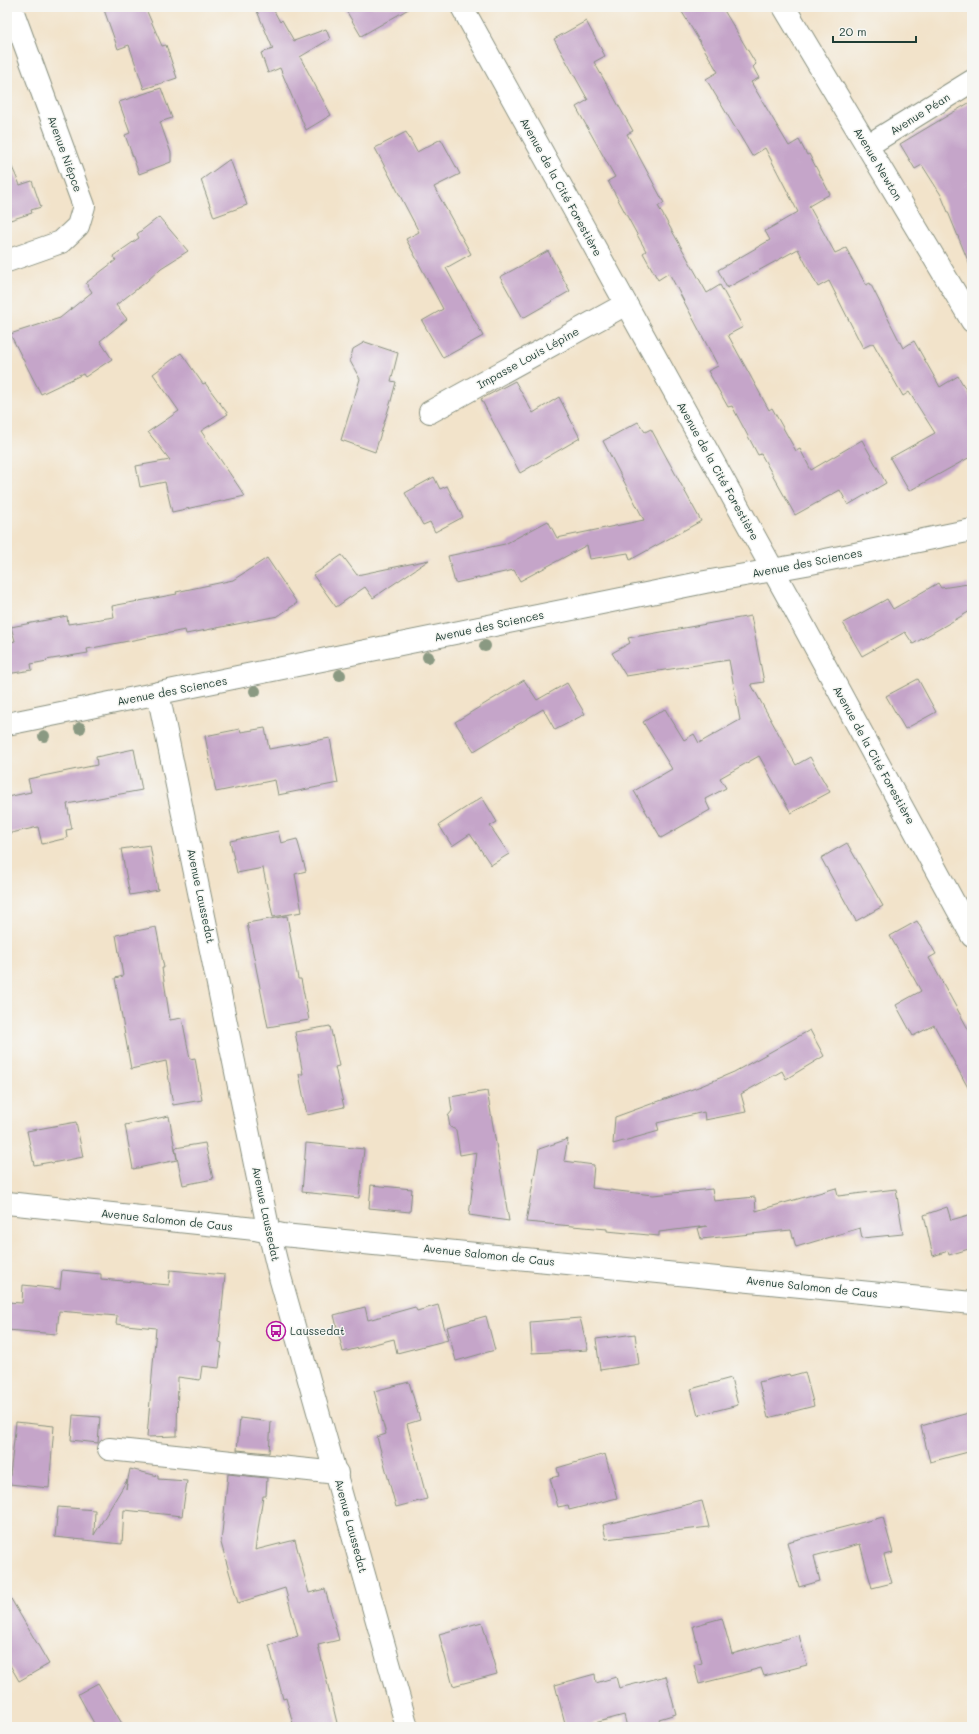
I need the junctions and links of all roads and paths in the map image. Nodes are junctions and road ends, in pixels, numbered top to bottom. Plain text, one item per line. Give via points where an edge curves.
1 (11, 7) edge
2 (462, 7) edge
3 (784, 7) edge
4 (972, 81) edge
5 (867, 146) junction
6 (7, 261) edge
7 (626, 304) junction
8 (972, 322) edge
9 (430, 412) dead end
10 (972, 530) edge
11 (772, 570) junction
12 (158, 692) junction
13 (7, 724) edge
14 (972, 936) edge
15 (7, 1203) edge
16 (269, 1232) junction
17 (972, 1303) edge
18 (109, 1449) dead end
19 (337, 1473) junction
20 (407, 1727) edge

1 - 6 street, Avenue Niépce via 84,206 78,226 61,242
2 - 7 street, Avenue de la Cité Forestière
3 - 5 street, Avenue Newton
4 - 5 street, Avenue Péan
5 - 8 street, Avenue Newton
7 - 9 street, Impasse Louis Lépine
7 - 11 street, Avenue de la Cité Forestière
10 - 11 street, Avenue des Sciences
11 - 12 street, Avenue des Sciences via 209,684
11 - 14 street, Avenue de la Cité Forestière
12 - 13 street, Avenue des Sciences
12 - 16 street, Avenue Laussedat
15 - 16 street, Avenue Salomon de Caus
16 - 17 street, Avenue Salomon de Caus
16 - 19 street, Avenue Laussedat
18 - 19 street
19 - 20 street, Avenue Laussedat

